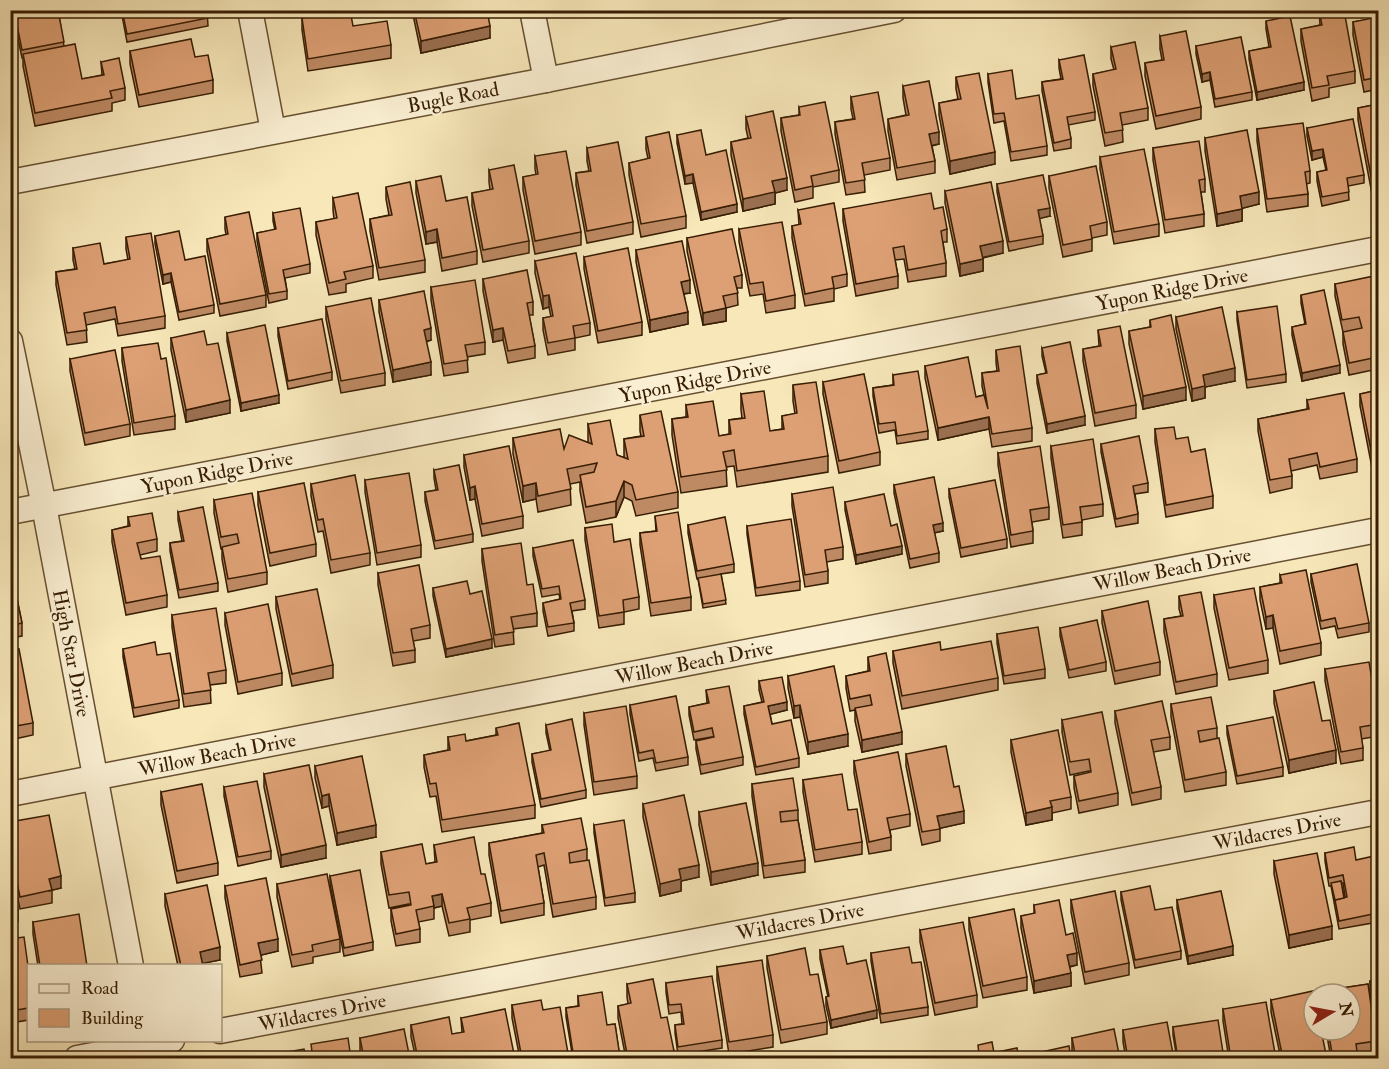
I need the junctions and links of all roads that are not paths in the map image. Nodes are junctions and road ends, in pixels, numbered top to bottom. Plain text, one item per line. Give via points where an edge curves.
1 (250, 10) edge
2 (532, 10) edge
3 (894, 10) edge
4 (810, 18) edge
5 (546, 80) junction
6 (273, 131) junction
7 (10, 182) edge
8 (1378, 249) edge
9 (10, 341) edge
10 (44, 506) junction
11 (10, 512) edge
12 (1378, 530) edge
13 (96, 777) junction
14 (10, 794) edge
15 (1378, 812) edge
16 (131, 964) edge
17 (222, 1031) edge
18 (168, 1042) edge
19 (147, 1048) edge
20 (76, 1059) edge

1 - 6 street
2 - 5 street
3 - 4 street, Bugle Road
4 - 5 street, Bugle Road
5 - 6 street, Bugle Road
6 - 7 street, Bugle Road
8 - 10 street, Yupon Ridge Drive
9 - 10 street, High Star Drive
10 - 11 street, Yupon Ridge Drive
10 - 13 street, High Star Drive
12 - 13 street, Willow Beach Drive
13 - 14 street, Willow Beach Drive
13 - 16 street, High Star Drive
15 - 17 street, Wildacres Drive
18 - 19 street
19 - 20 street

